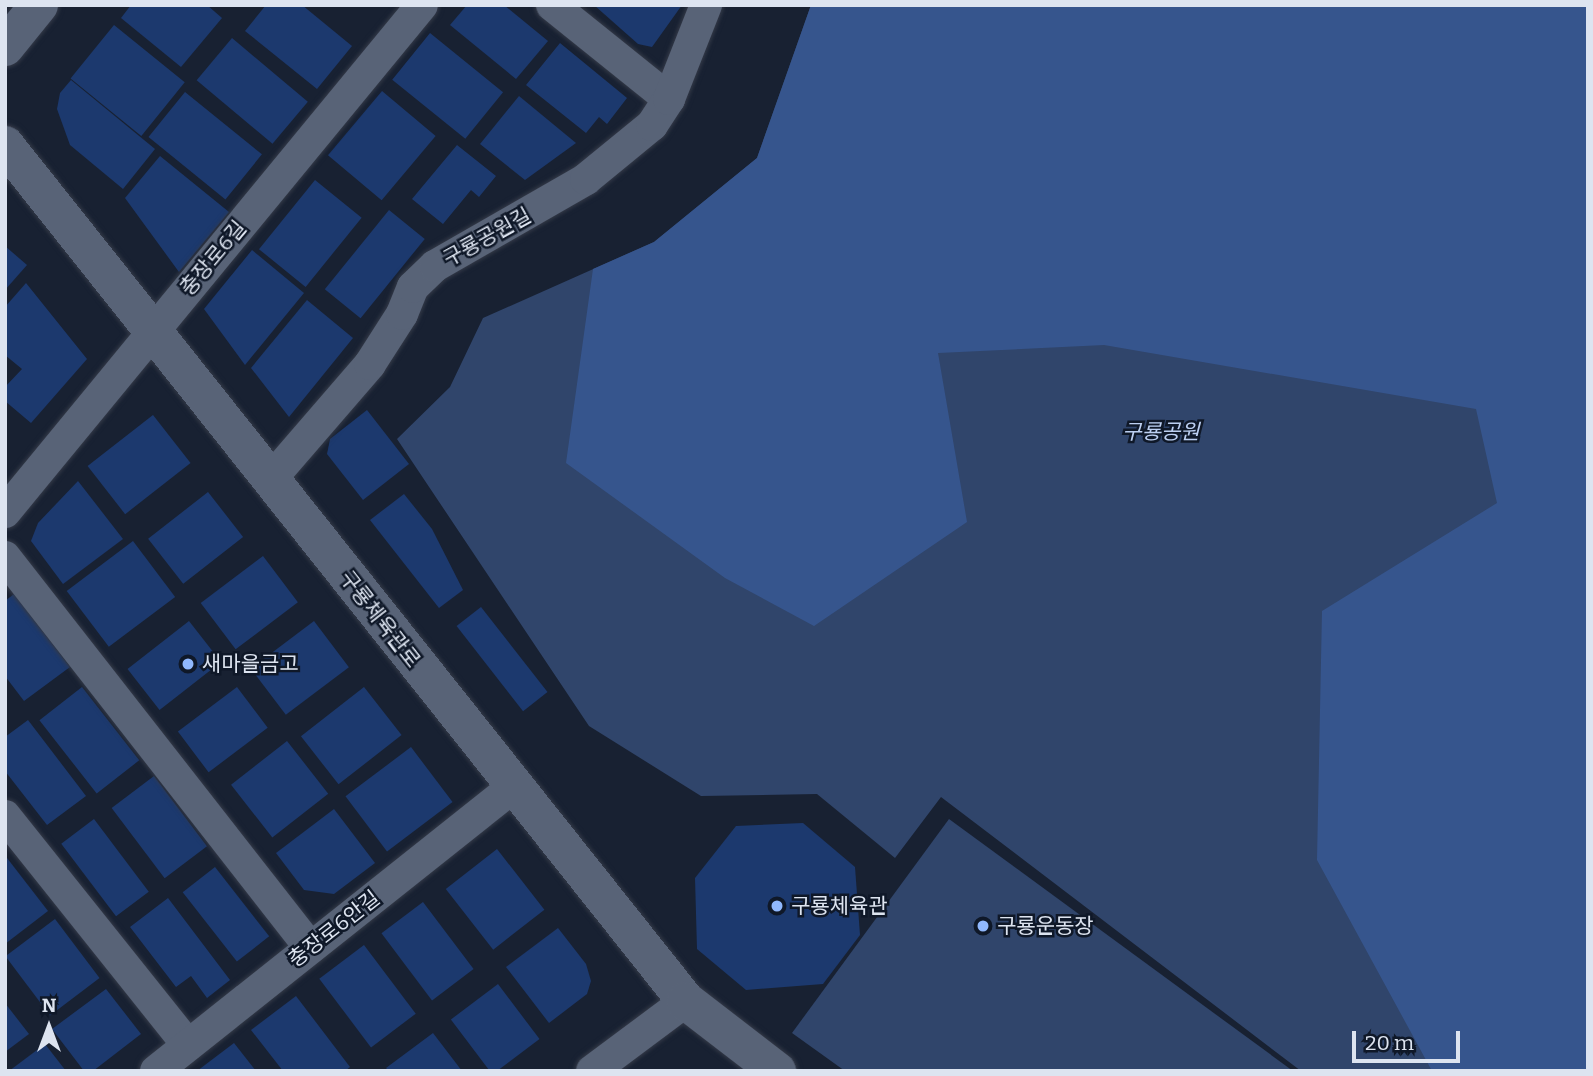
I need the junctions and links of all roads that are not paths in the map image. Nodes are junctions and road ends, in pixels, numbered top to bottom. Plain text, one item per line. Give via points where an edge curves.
1 (39, 5) edge
2 (422, 5) edge
3 (552, 5) edge
4 (706, 5) edge
5 (5, 47) edge
6 (669, 99) junction
7 (5, 145) edge
8 (152, 331) junction
9 (270, 480) junction
10 (5, 512) edge
11 (5, 557) edge
12 (513, 787) junction
13 (5, 816) edge
14 (310, 948) junction
15 (686, 1001) junction
16 (188, 1045) junction
17 (156, 1071) edge
18 (592, 1071) edge
19 (777, 1071) edge

1 - 5 street
2 - 8 street, 충장로6길
3 - 6 street
4 - 6 street, 구룡공원길
6 - 9 street, 구룡공원길 via 652,125 586,179 435,266 413,287 402,314 370,364
7 - 8 street, 구룡체육관로
8 - 9 street, 구룡체육관로
8 - 10 street, 충장로6길
9 - 12 street, 구룡체육관로
11 - 14 street
12 - 14 street, 충장로6안길
12 - 15 street, 구룡체육관로
13 - 16 street
14 - 16 street, 충장로6안길
15 - 18 street
15 - 19 street, 구룡체육관로
16 - 17 street, 충장로6안길

